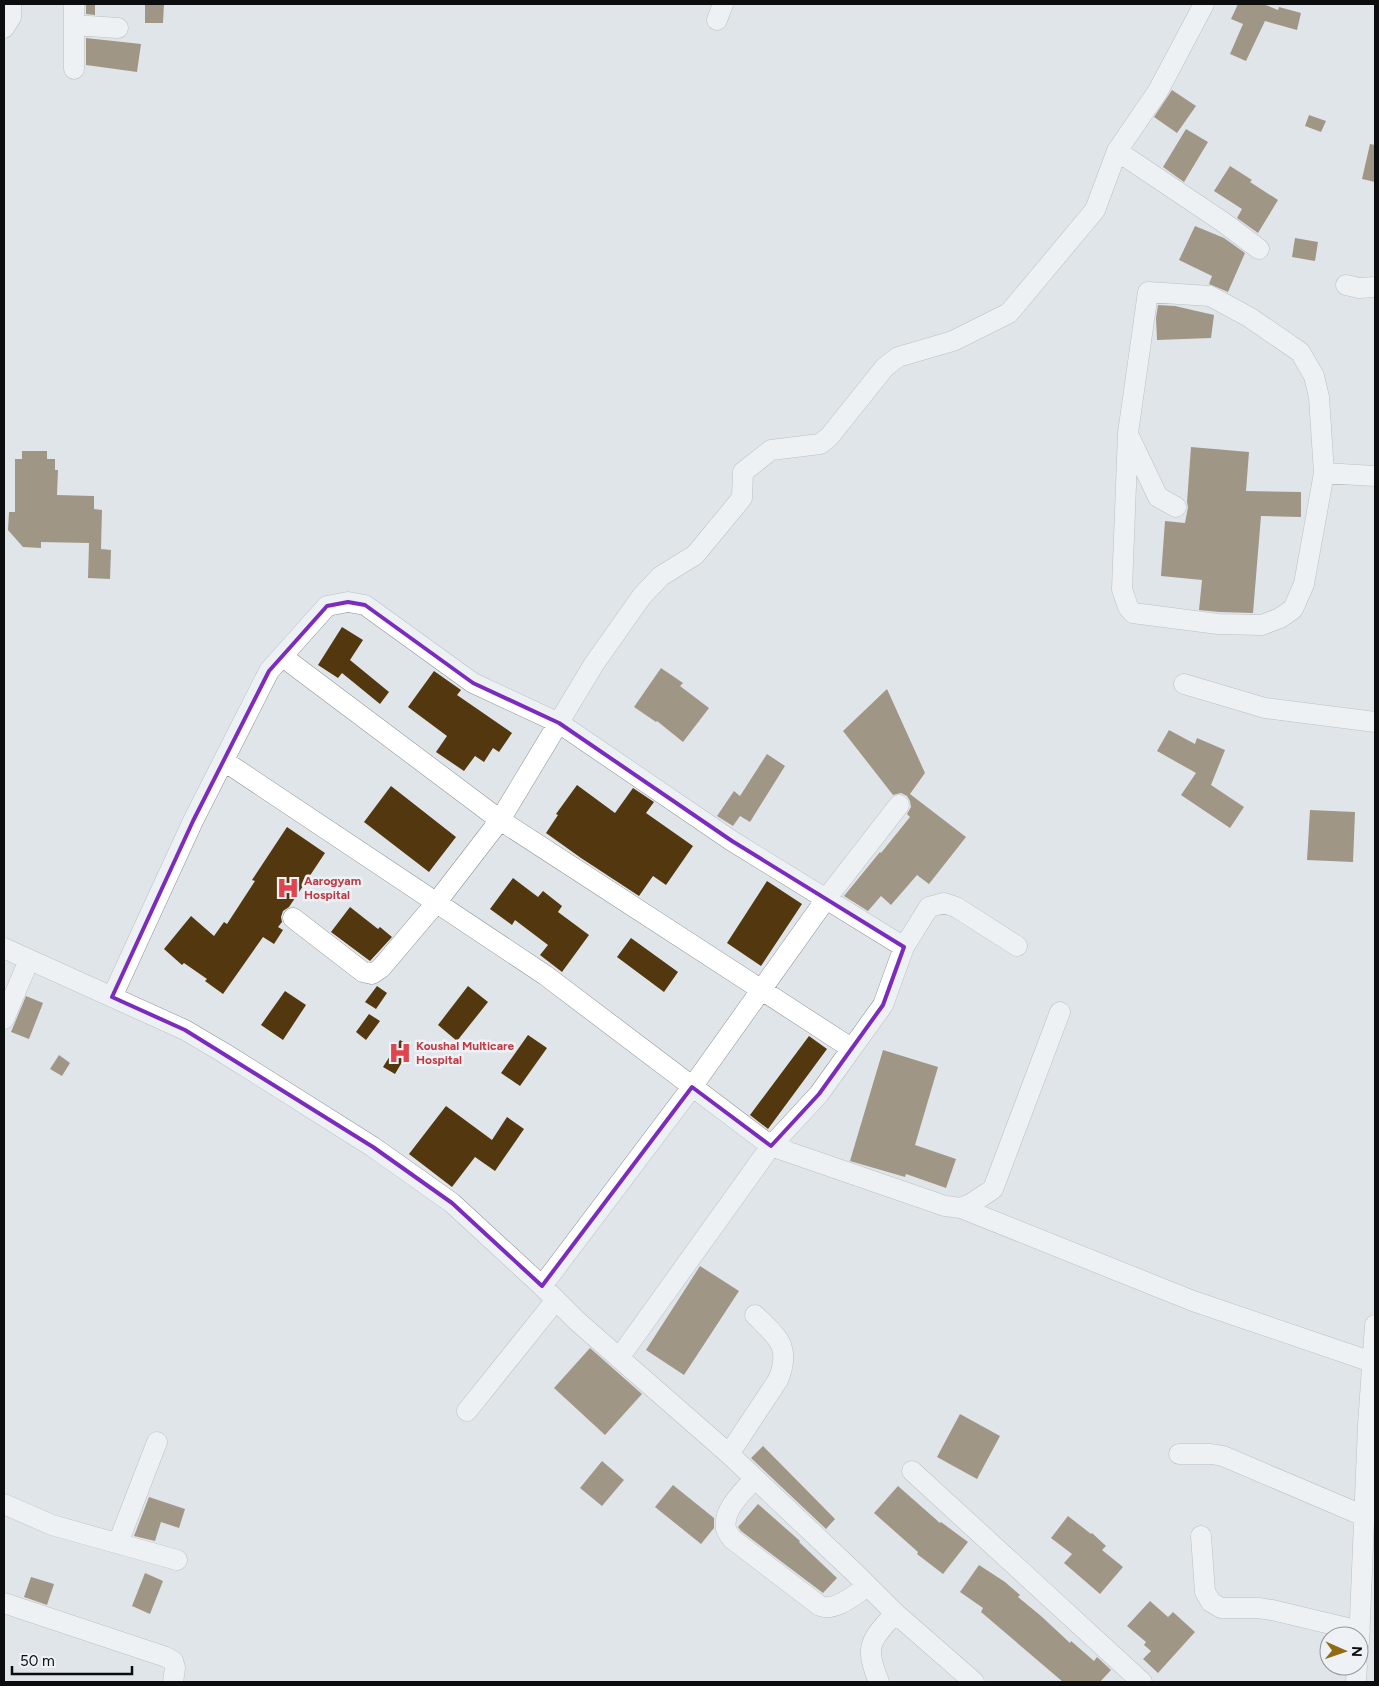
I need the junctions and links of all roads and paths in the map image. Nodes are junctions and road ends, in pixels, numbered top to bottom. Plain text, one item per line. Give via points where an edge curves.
1 (12, 4) edge
2 (74, 4) edge
3 (1204, 4) edge
4 (74, 25) junction
5 (4, 28) edge
6 (118, 28) dead end
7 (74, 69) dead end
8 (1117, 152) junction
9 (1260, 249) dead end
10 (1346, 285) dead end
11 (1375, 287) edge
12 (1128, 433) junction
13 (1324, 473) junction
14 (1375, 476) edge
15 (1176, 507) dead end
16 (283, 657) junction
17 (1184, 684) dead end
18 (1375, 722) edge
19 (559, 723) junction
20 (224, 761) junction
21 (899, 805) dead end
22 (500, 820) junction
23 (826, 899) junction
24 (436, 903) junction
25 (293, 918) dead end
26 (1017, 946) dead end
27 (904, 947) junction
28 (4, 948) edge
29 (29, 960) junction
30 (761, 990) junction
31 (112, 997) junction
32 (1060, 1012) dead end
33 (4, 1018) edge
34 (851, 1048) junction
35 (692, 1087) junction
36 (771, 1146) junction
37 (962, 1208) junction
38 (542, 1286) junction
39 (556, 1300) junction
40 (755, 1315) dead end
41 (1375, 1325) edge
42 (619, 1358) junction
43 (1372, 1362) junction
44 (466, 1411) dead end
45 (157, 1442) dead end
46 (729, 1454) junction
47 (1179, 1454) dead end
48 (912, 1471) dead end
49 (754, 1479) junction
50 (4, 1504) edge
51 (1364, 1516) junction
52 (1201, 1536) dead end
53 (118, 1543) junction
54 (177, 1560) dead end
55 (868, 1586) junction
56 (4, 1603) edge
57 (895, 1613) junction
58 (1324, 1626) edge
59 (1359, 1626) edge
60 (173, 1682) edge
61 (879, 1682) edge
62 (974, 1682) edge
63 (1142, 1682) edge

1 - 5 street via 11,17
2 - 4 street
3 - 8 street via 1158,91
4 - 6 street
4 - 7 street
8 - 9 street
8 - 19 street via 1095,210 1009,313 953,341 898,356 820,444 771,450 743,472 742,498 694,555 661,576 642,596 594,664
10 - 11 street
12 - 13 street via 1148,292 1210,296 1249,317 1300,352 1314,376 1317,390
12 - 13 street via 1122,589 1133,613 1218,624 1262,625 1280,618 1292,609 1304,584
12 - 15 street via 1158,497
13 - 14 street
16 - 19 street via 327,606 348,602 365,605 473,684
16 - 20 street via 269,671
16 - 22 street
17 - 18 street via 1265,708
19 - 22 street
19 - 23 street via 732,841
20 - 24 street
20 - 31 street
21 - 23 street
22 - 24 street
22 - 30 street
23 - 27 street
23 - 30 street
24 - 25 street via 381,968 372,974 363,972
24 - 35 street via 545,975
26 - 27 street via 956,907 944,903 929,907
27 - 34 street via 883,1005
28 - 29 street
29 - 31 street
29 - 33 street
30 - 34 street
30 - 35 street
31 - 38 street via 185,1030 373,1147 452,1203
32 - 37 street via 993,1189
34 - 36 street via 819,1094
35 - 36 street
35 - 38 street
36 - 37 street via 944,1206
36 - 42 street
37 - 43 street via 1193,1301
38 - 39 street
39 - 42 street
39 - 44 street
40 - 46 street via 779,1339 783,1367 778,1380
41 - 43 street
42 - 46 street
43 - 51 street
45 - 53 street
46 - 49 street
47 - 51 street via 1223,1456
48 - 63 street
49 - 55 street
49 - 55 street via 728,1511 726,1530 732,1539 826,1609
50 - 53 street via 52,1525
51 - 59 street
52 - 58 street via 1205,1592 1211,1602 1221,1608 1272,1610
53 - 54 street
55 - 57 street
56 - 60 street via 166,1657 173,1661
57 - 61 street via 874,1637 870,1649 870,1662
57 - 62 street

